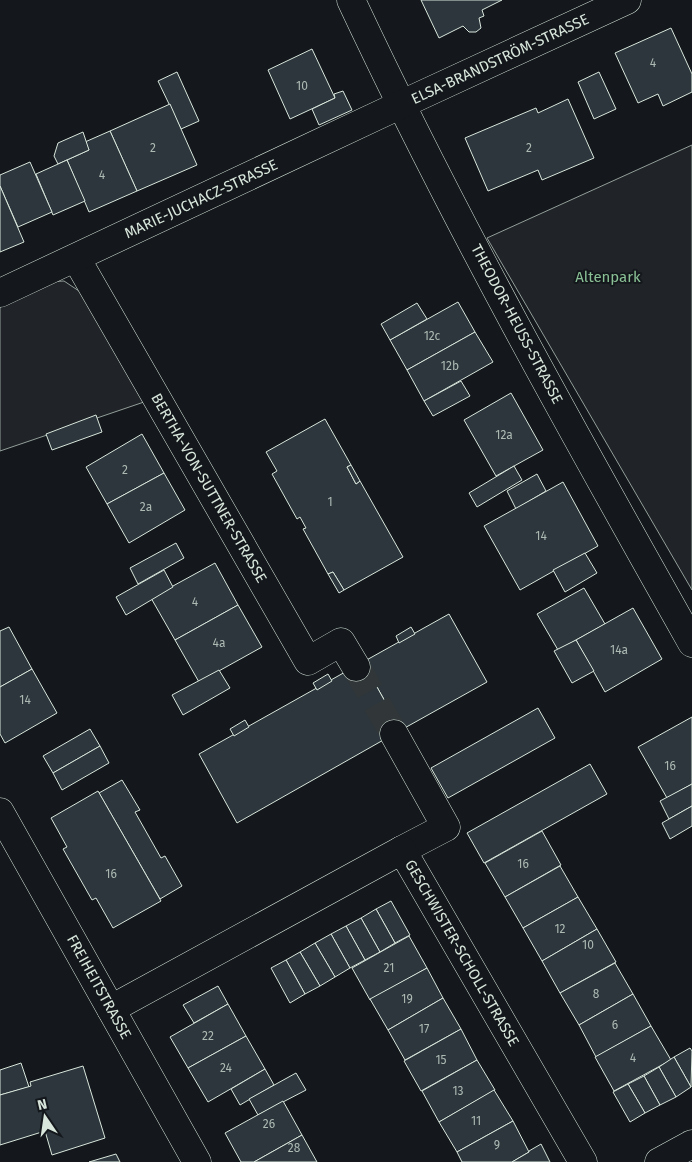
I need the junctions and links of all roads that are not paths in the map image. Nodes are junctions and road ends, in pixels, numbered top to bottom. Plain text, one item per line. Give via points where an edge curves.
1 (352, 0) edge
2 (627, 0) edge
3 (400, 104) junction
4 (76, 258) junction
5 (0, 293) edge
6 (692, 643) edge
7 (356, 667) tunnel mouth
8 (394, 734) tunnel mouth
9 (0, 812) edge
10 (402, 850) junction
11 (111, 1008) junction
12 (692, 1144) edge
13 (197, 1162) edge
14 (583, 1162) edge
15 (659, 1162) edge

1 - 3 street, THEODOR-HEUSS-STRASSE
2 - 3 street, ELSA-BRANDSTRÖM-STRASSE
3 - 4 street, MARIE-JUCHACZ-STRASSE
3 - 6 street, THEODOR-HEUSS-STRASSE via 574,433
4 - 5 street, MARIE-JUCHACZ-STRASSE
4 - 7 street, BERTHA-VON-SUTTNER-STRASSE via 308,660 341,642
8 - 10 street via 446,827
9 - 11 street, FREIHEITSTRASSE
10 - 11 street, GESCHWISTER-SCHOLL-STRASSE
10 - 14 street, GESCHWISTER-SCHOLL-STRASSE
11 - 13 street, FREIHEITSTRASSE
12 - 15 street

